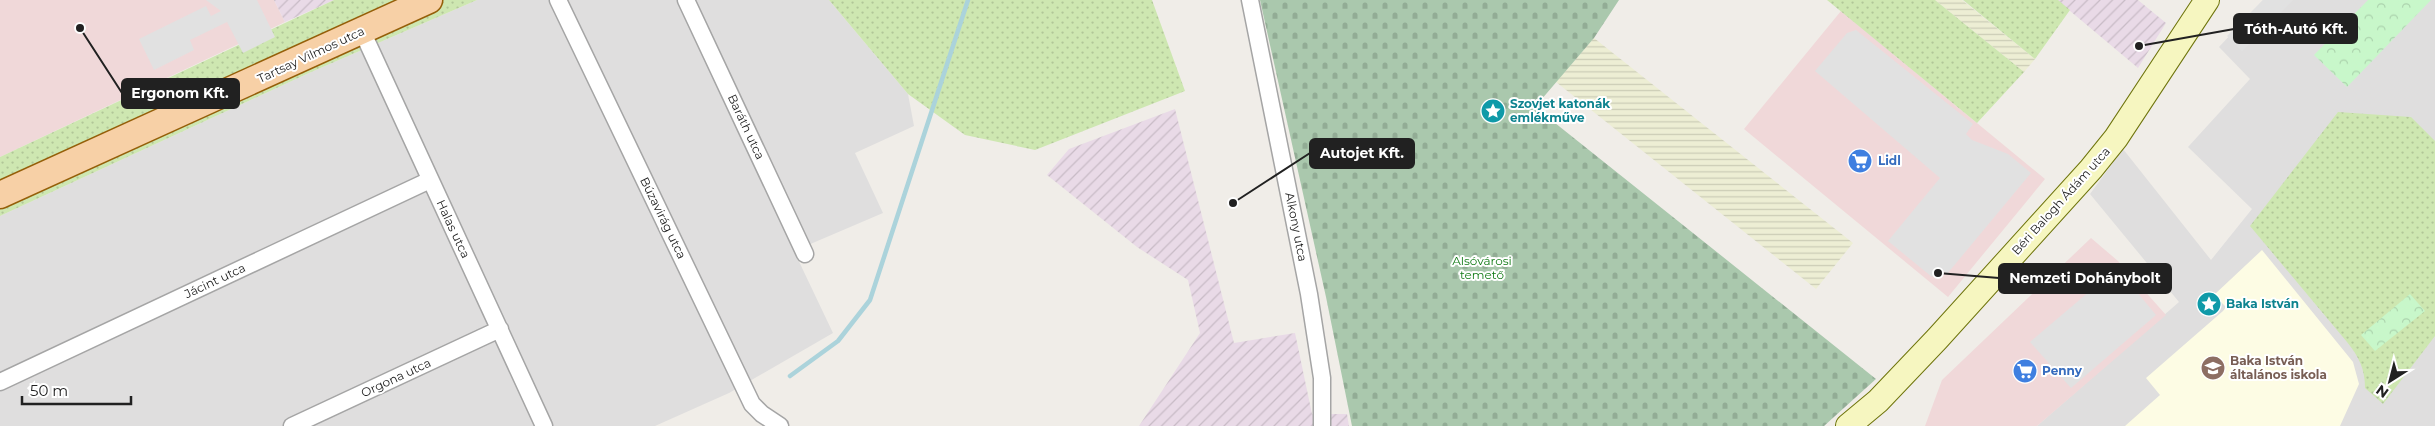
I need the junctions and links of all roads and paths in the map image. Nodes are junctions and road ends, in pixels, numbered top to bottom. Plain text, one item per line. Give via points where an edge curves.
1 (429, 0) edge
2 (558, 0) edge
3 (686, 0) edge
4 (1250, 0) edge
5 (2207, 0) edge
6 (362, 31) junction
7 (430, 180) junction
8 (0, 195) edge
9 (805, 254) dead end
10 (500, 329) junction
11 (0, 382) edge
12 (292, 426) edge
13 (544, 426) edge
14 (780, 426) edge
15 (1322, 426) edge
16 (1848, 426) edge

1 - 6 main road, Tartsay Vilmos utca
2 - 14 street, Búzavirág utca via 752,404
3 - 9 street, Baráth utca
4 - 15 street, Alkony utca via 1309,294 1322,378
5 - 16 street, Béri Balogh Ádám utca via 2116,138 2091,169 1937,339 1878,401
6 - 7 street, Halas utca
6 - 8 main road, Tartsay Vilmos utca
7 - 10 street, Halas utca
7 - 11 street, Jácint utca
10 - 12 street, Orgona utca
10 - 13 street, Halas utca

